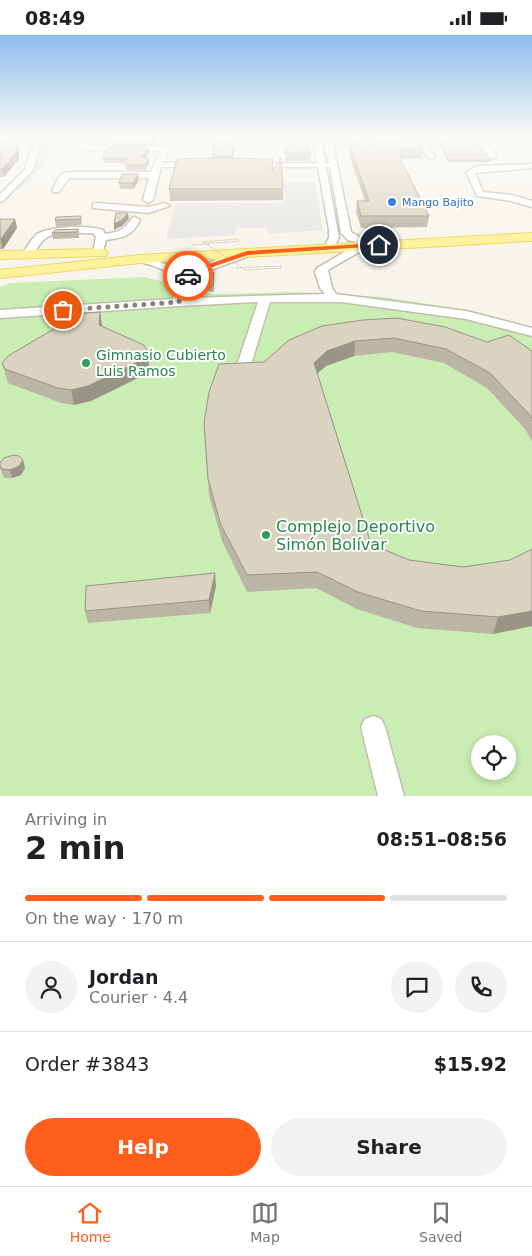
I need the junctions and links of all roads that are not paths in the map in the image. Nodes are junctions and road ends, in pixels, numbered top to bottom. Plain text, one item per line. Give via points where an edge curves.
1 (19, 172) edge
2 (28, 172) edge
3 (129, 172) edge
4 (156, 172) edge
5 (323, 172) edge
6 (335, 172) edge
7 (472, 172) edge
8 (56, 190) dead end
9 (0, 191) edge
10 (327, 191) junction
11 (339, 191) junction
12 (0, 198) edge
13 (148, 200) dead end
14 (532, 204) edge
15 (96, 206) dead end
16 (165, 206) dead end
17 (135, 220) dead end
18 (532, 231) edge
19 (532, 237) edge
20 (100, 243) junction
21 (330, 243) junction
22 (362, 244) junction
23 (247, 253) junction
24 (3, 255) edge
25 (27, 255) junction
26 (140, 259) junction
27 (0, 274) edge
28 (180, 284) junction
29 (333, 298) junction
30 (265, 299) junction
31 (179, 302) junction
32 (0, 314) edge
33 (532, 332) edge
34 (243, 369) edge
35 (373, 727) dead end
36 (391, 796) edge

1 - 9 street
2 - 12 street
3 - 8 street via 67,175
4 - 13 street
5 - 10 street
6 - 11 street
7 - 14 street via 480,194
10 - 11 street
10 - 21 street via 334,230
11 - 22 street via 346,233
15 - 16 street via 148,210
17 - 20 street via 131,230
18 - 22 main road
19 - 22 main road
20 - 21 main road
20 - 25 main road
20 - 25 street via 36,243
21 - 22 main road
22 - 23 main road
22 - 29 street via 323,268 321,272 326,288
23 - 26 main road
23 - 28 street via 196,270
24 - 25 main road
26 - 27 main road
26 - 28 street via 175,273
28 - 31 street
29 - 30 street
29 - 33 street via 466,315
30 - 31 street
30 - 34 street
31 - 32 street
35 - 36 street

